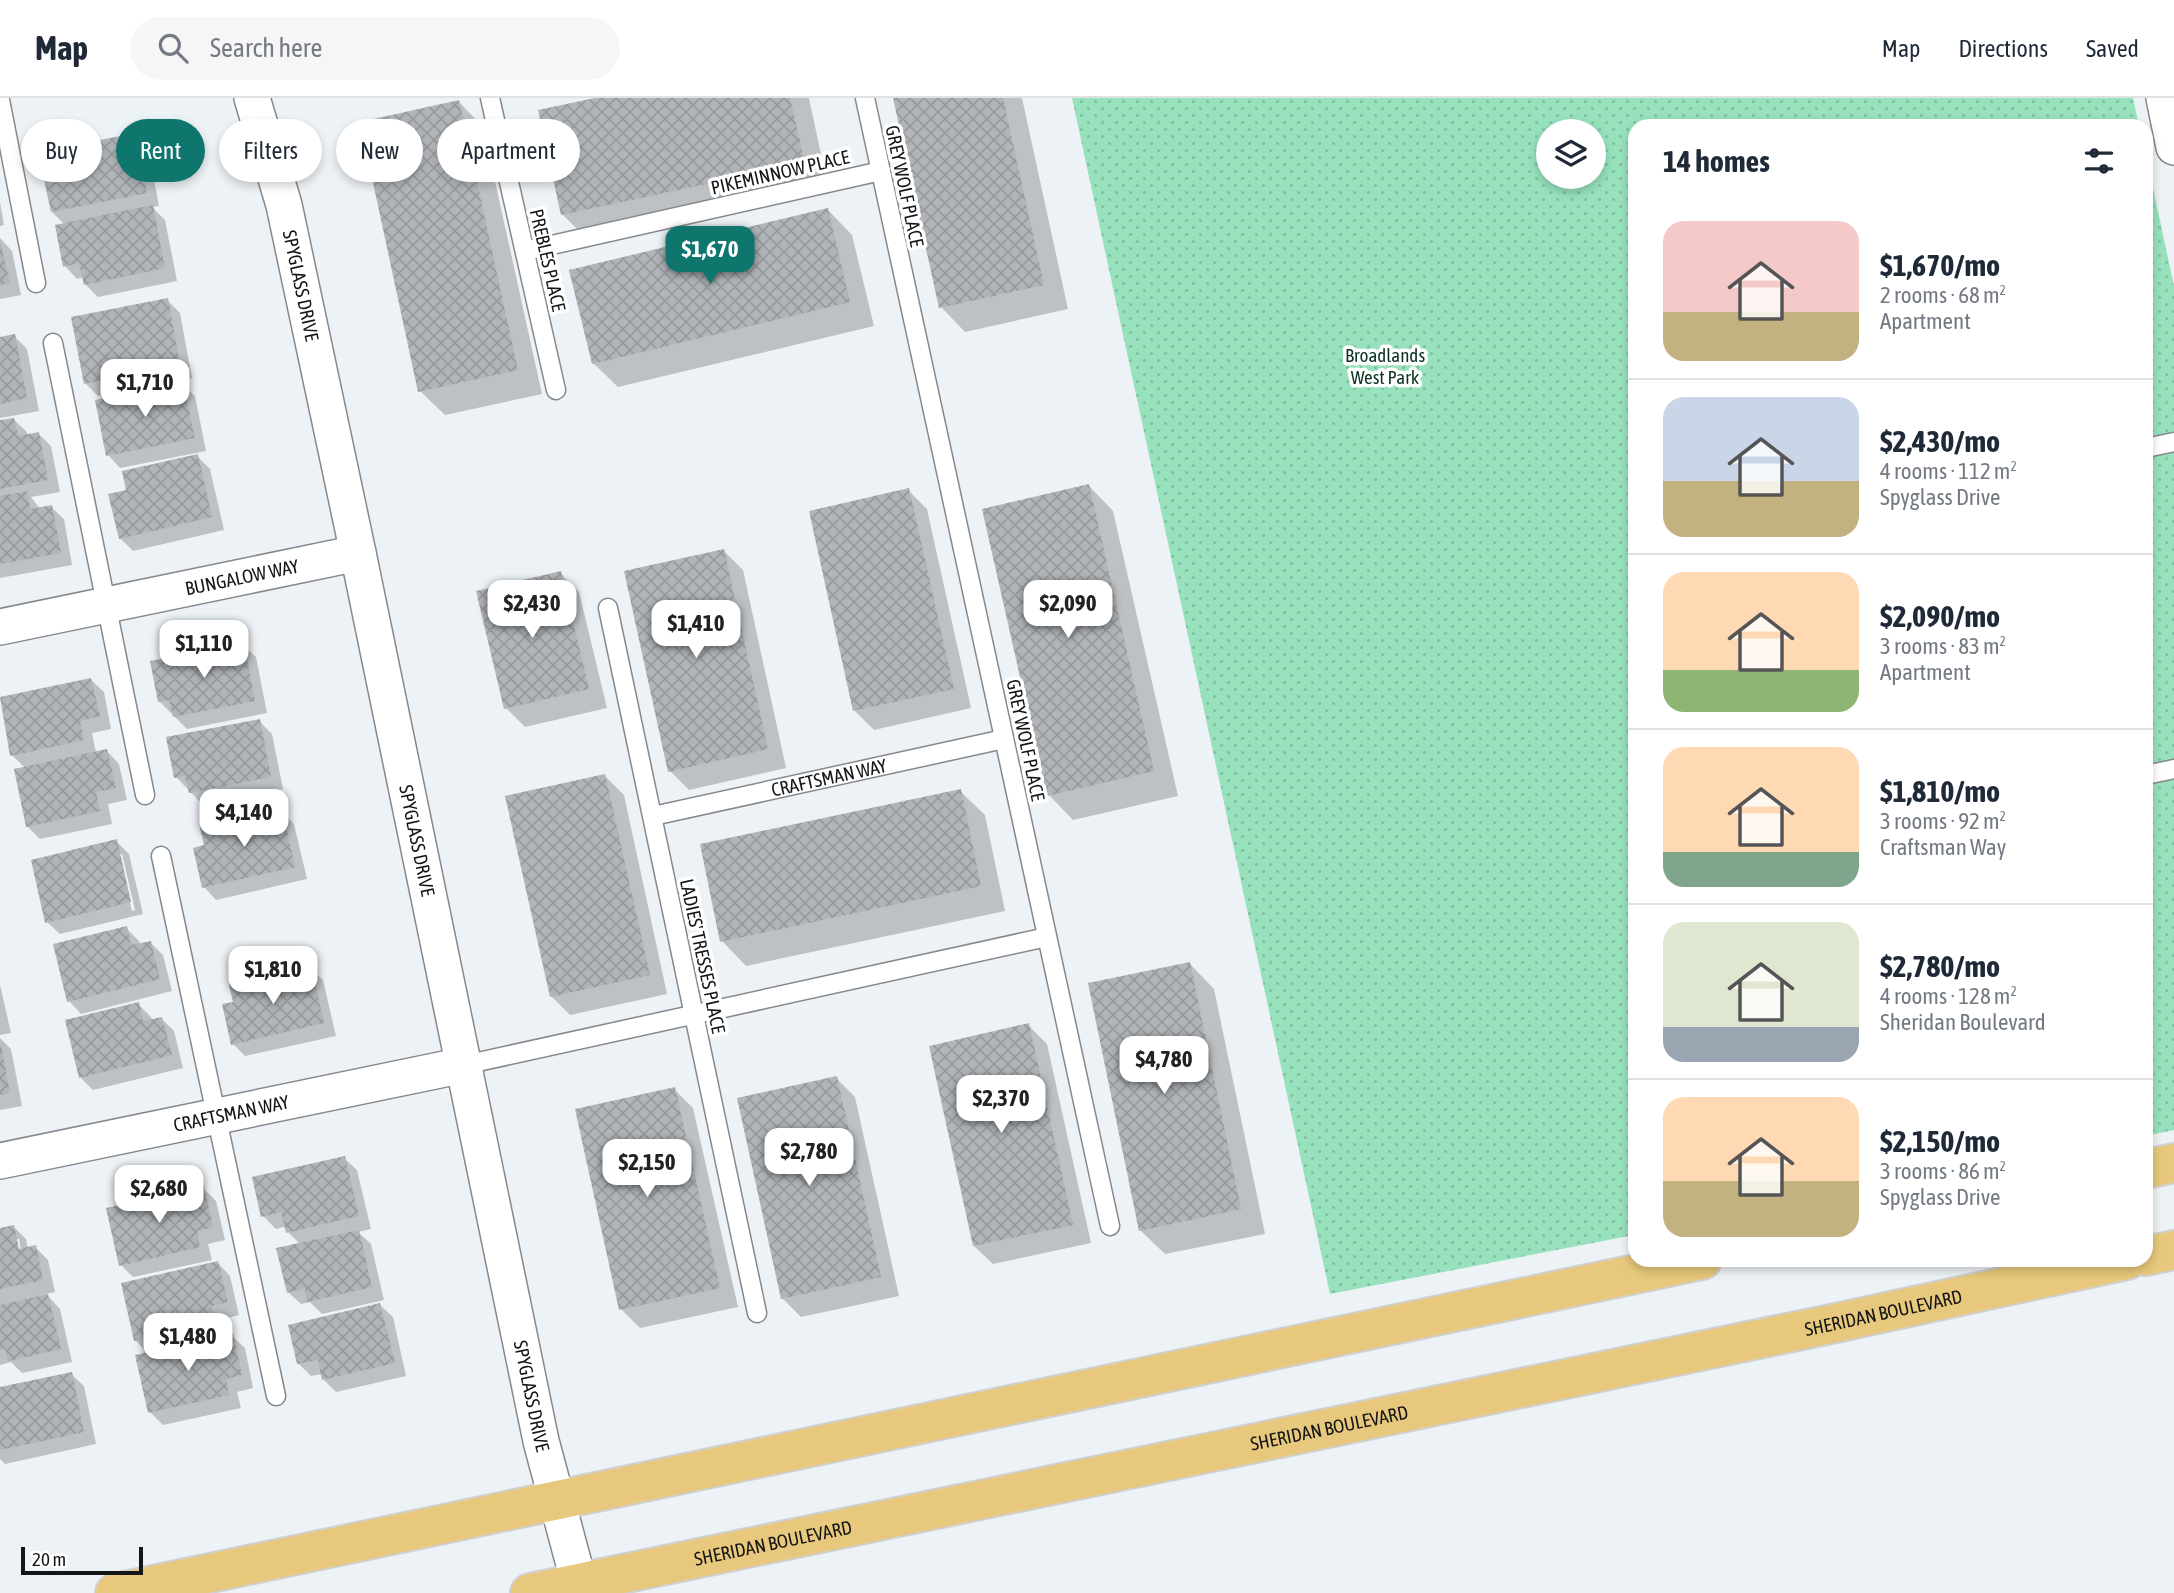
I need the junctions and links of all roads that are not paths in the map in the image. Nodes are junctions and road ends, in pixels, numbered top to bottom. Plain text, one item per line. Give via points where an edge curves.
1 (253, 98) edge
2 (490, 98) edge
3 (864, 98) edge
4 (2164, 98) edge
5 (0, 100) edge
6 (2174, 146) edge
7 (881, 171) junction
8 (525, 251) junction
9 (36, 283) dead end
10 (53, 343) dead end
11 (556, 390) dead end
12 (2174, 442) edge
13 (2153, 446) edge
14 (358, 553) junction
15 (106, 605) junction
16 (608, 608) dead end
17 (0, 627) edge
18 (1004, 739) junction
19 (2174, 769) edge
20 (2153, 774) edge
21 (145, 795) dead end
22 (653, 816) junction
23 (161, 856) dead end
24 (1047, 937) junction
25 (694, 1014) junction
26 (464, 1065) junction
27 (217, 1115) junction
28 (0, 1161) edge
29 (2174, 1163) edge
30 (2153, 1168) edge
31 (1110, 1226) dead end
32 (2174, 1250) edge
33 (2153, 1254) edge
34 (1668, 1267) edge
35 (2095, 1267) edge
36 (757, 1313) dead end
37 (276, 1396) dead end
38 (555, 1499) junction
39 (579, 1583) junction
40 (115, 1593) edge
41 (530, 1593) edge

1 - 14 street, SPYGLASS DRIVE via 284,205
2 - 8 lane, PREBLES PLACE
3 - 7 lane, GREY WOLF PLACE
4 - 6 street
5 - 9 lane
7 - 8 lane, PIKEMINNOW PLACE
7 - 18 lane, GREY WOLF PLACE
8 - 11 lane, PREBLES PLACE
10 - 15 lane
12 - 13 lane
14 - 15 street, BUNGALOW WAY
14 - 26 street, SPYGLASS DRIVE
15 - 17 street, BUNGALOW WAY
15 - 21 lane
16 - 22 lane, LADIES' TRESSES PLACE
18 - 22 lane, CRAFTSMAN WAY
18 - 24 lane, GREY WOLF PLACE
19 - 20 lane
22 - 25 lane, LADIES' TRESSES PLACE
23 - 27 lane
24 - 25 lane
24 - 31 lane, GREY WOLF PLACE
25 - 26 lane
25 - 36 lane, LADIES' TRESSES PLACE
26 - 27 street, CRAFTSMAN WAY
26 - 38 street, SPYGLASS DRIVE
27 - 28 street, CRAFTSMAN WAY
27 - 37 lane
29 - 30 main road
32 - 33 main road
34 - 38 main road
35 - 39 main road, SHERIDAN BOULEVARD
38 - 39 street, SPYGLASS DRIVE
38 - 40 main road
39 - 41 main road, SHERIDAN BOULEVARD

